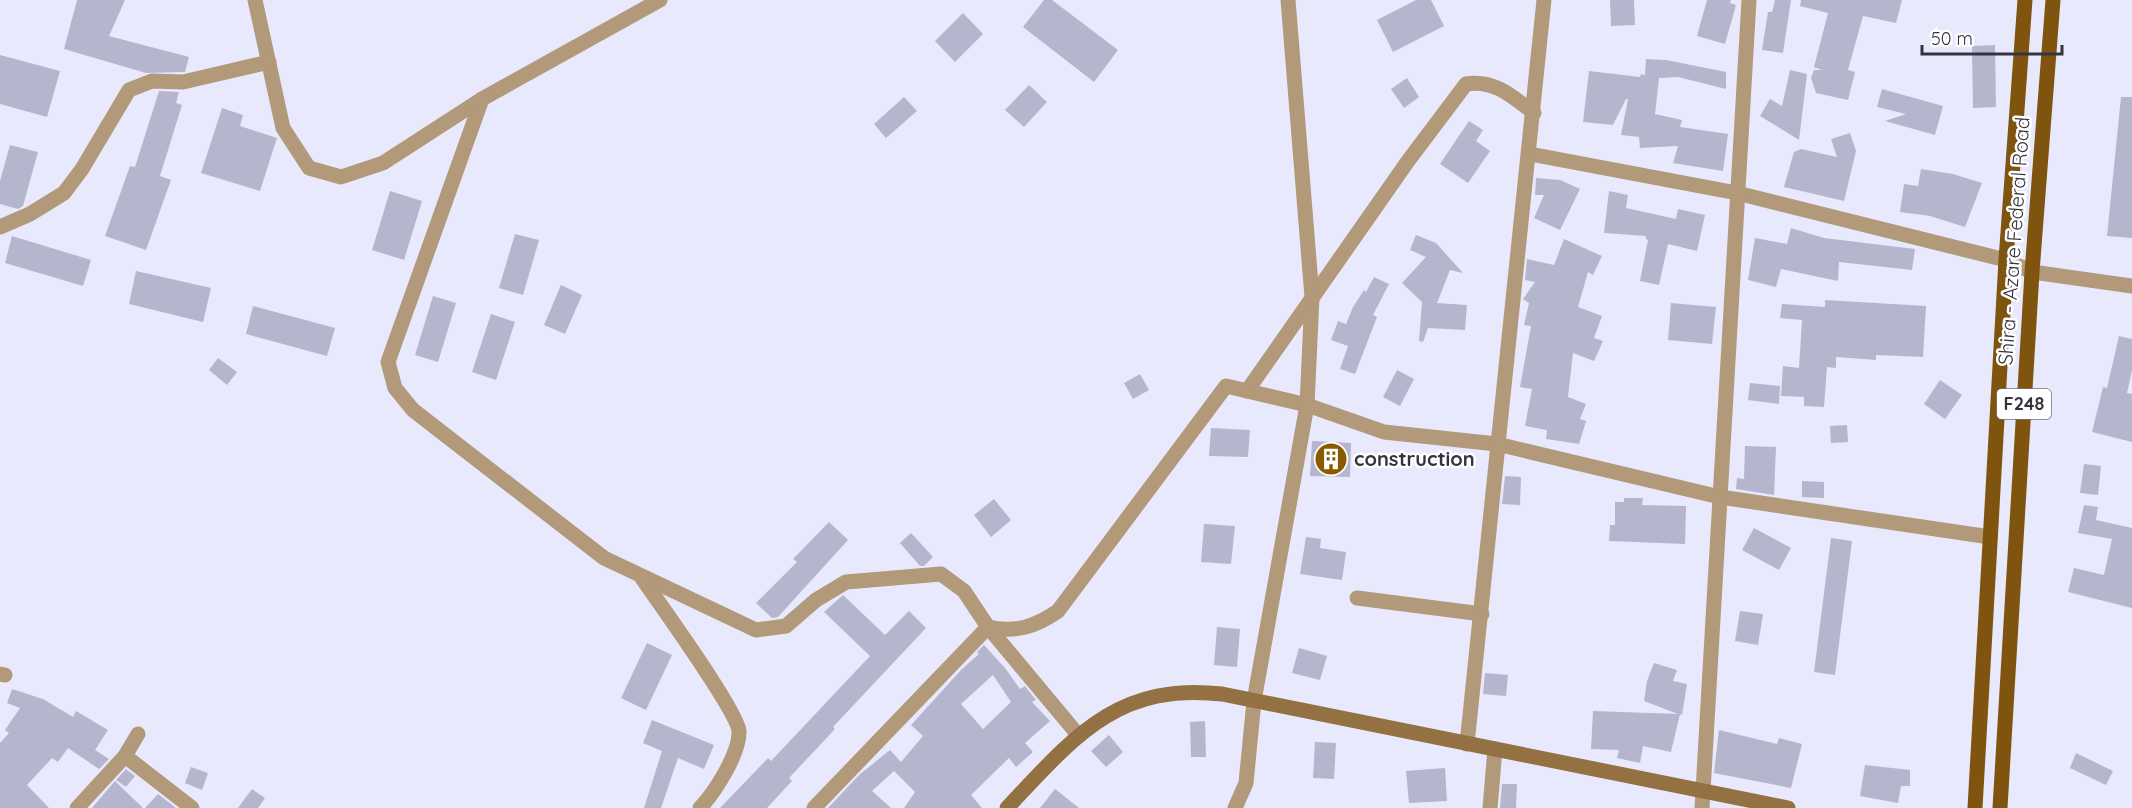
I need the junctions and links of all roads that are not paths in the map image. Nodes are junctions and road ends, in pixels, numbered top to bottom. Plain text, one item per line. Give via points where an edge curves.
1 (255, 0) edge
2 (660, 0) edge
3 (1288, 0) edge
4 (1544, 0) edge
5 (1749, 0) edge
6 (2025, 0) edge
7 (2053, 0) edge
8 (269, 62) junction
9 (482, 99) junction
10 (1534, 113) junction
11 (1530, 154) junction
12 (1737, 194) junction
13 (0, 227) edge
14 (2006, 260) junction
15 (2032, 272) junction
16 (2132, 286) edge
17 (1312, 297) junction
18 (1247, 391) junction
19 (1307, 405) junction
20 (1497, 444) junction
21 (1720, 497) junction
22 (1990, 537) junction
23 (641, 576) junction
24 (1357, 598) dead end
25 (1482, 614) junction
26 (988, 627) junction
27 (1254, 701) junction
28 (138, 734) dead end
29 (1079, 736) junction
30 (1467, 744) junction
31 (1495, 749) junction
32 (125, 756) junction
33 (1703, 792) junction
34 (706, 806) edge
35 (77, 808) edge
36 (192, 808) edge
37 (814, 808) edge
38 (1007, 808) edge
39 (1235, 808) edge
40 (1491, 808) edge
41 (1702, 808) edge
42 (1788, 808) edge
43 (1975, 808) edge
44 (2000, 808) edge

1 - 8 street
2 - 9 street
3 - 17 street
4 - 10 street
5 - 12 street
6 - 14 main road, Shira - Azare Federal Road / F248
7 - 15 main road, Shira - Azare Federal Road / F248
8 - 9 street via 284,128 290,138 309,168 341,177 383,163
8 - 13 street via 183,82 152,81 129,90 64,193
9 - 23 street via 388,362 395,388 412,410 585,545
10 - 11 street
10 - 17 street via 1501,88 1478,82 1466,84
11 - 12 street
11 - 20 street
12 - 14 street
12 - 21 street
14 - 15 street
14 - 22 main road, Shira - Azare Federal Road / F248
15 - 16 street
15 - 44 main road, Shira - Azare Federal Road / F248
17 - 18 street
17 - 19 street
18 - 19 street
18 - 26 street via 1226,386 1058,611 1039,624 1007,631
19 - 20 street via 1384,432
19 - 27 street
20 - 21 street
20 - 25 street
21 - 22 street
21 - 33 street
22 - 43 main road, Shira - Azare Federal Road / F248
23 - 26 street via 756,630 786,626 816,600 846,582 941,574 964,591
23 - 34 street via 739,728 738,749
24 - 25 street
25 - 30 street
26 - 29 street
26 - 37 street
27 - 29 street via 1188,690 1155,695 1119,709
27 - 30 street
27 - 39 street via 1246,783
28 - 32 street
29 - 38 street
30 - 31 street
31 - 33 street
31 - 40 street
32 - 35 street
32 - 36 street
33 - 41 street
33 - 42 street

